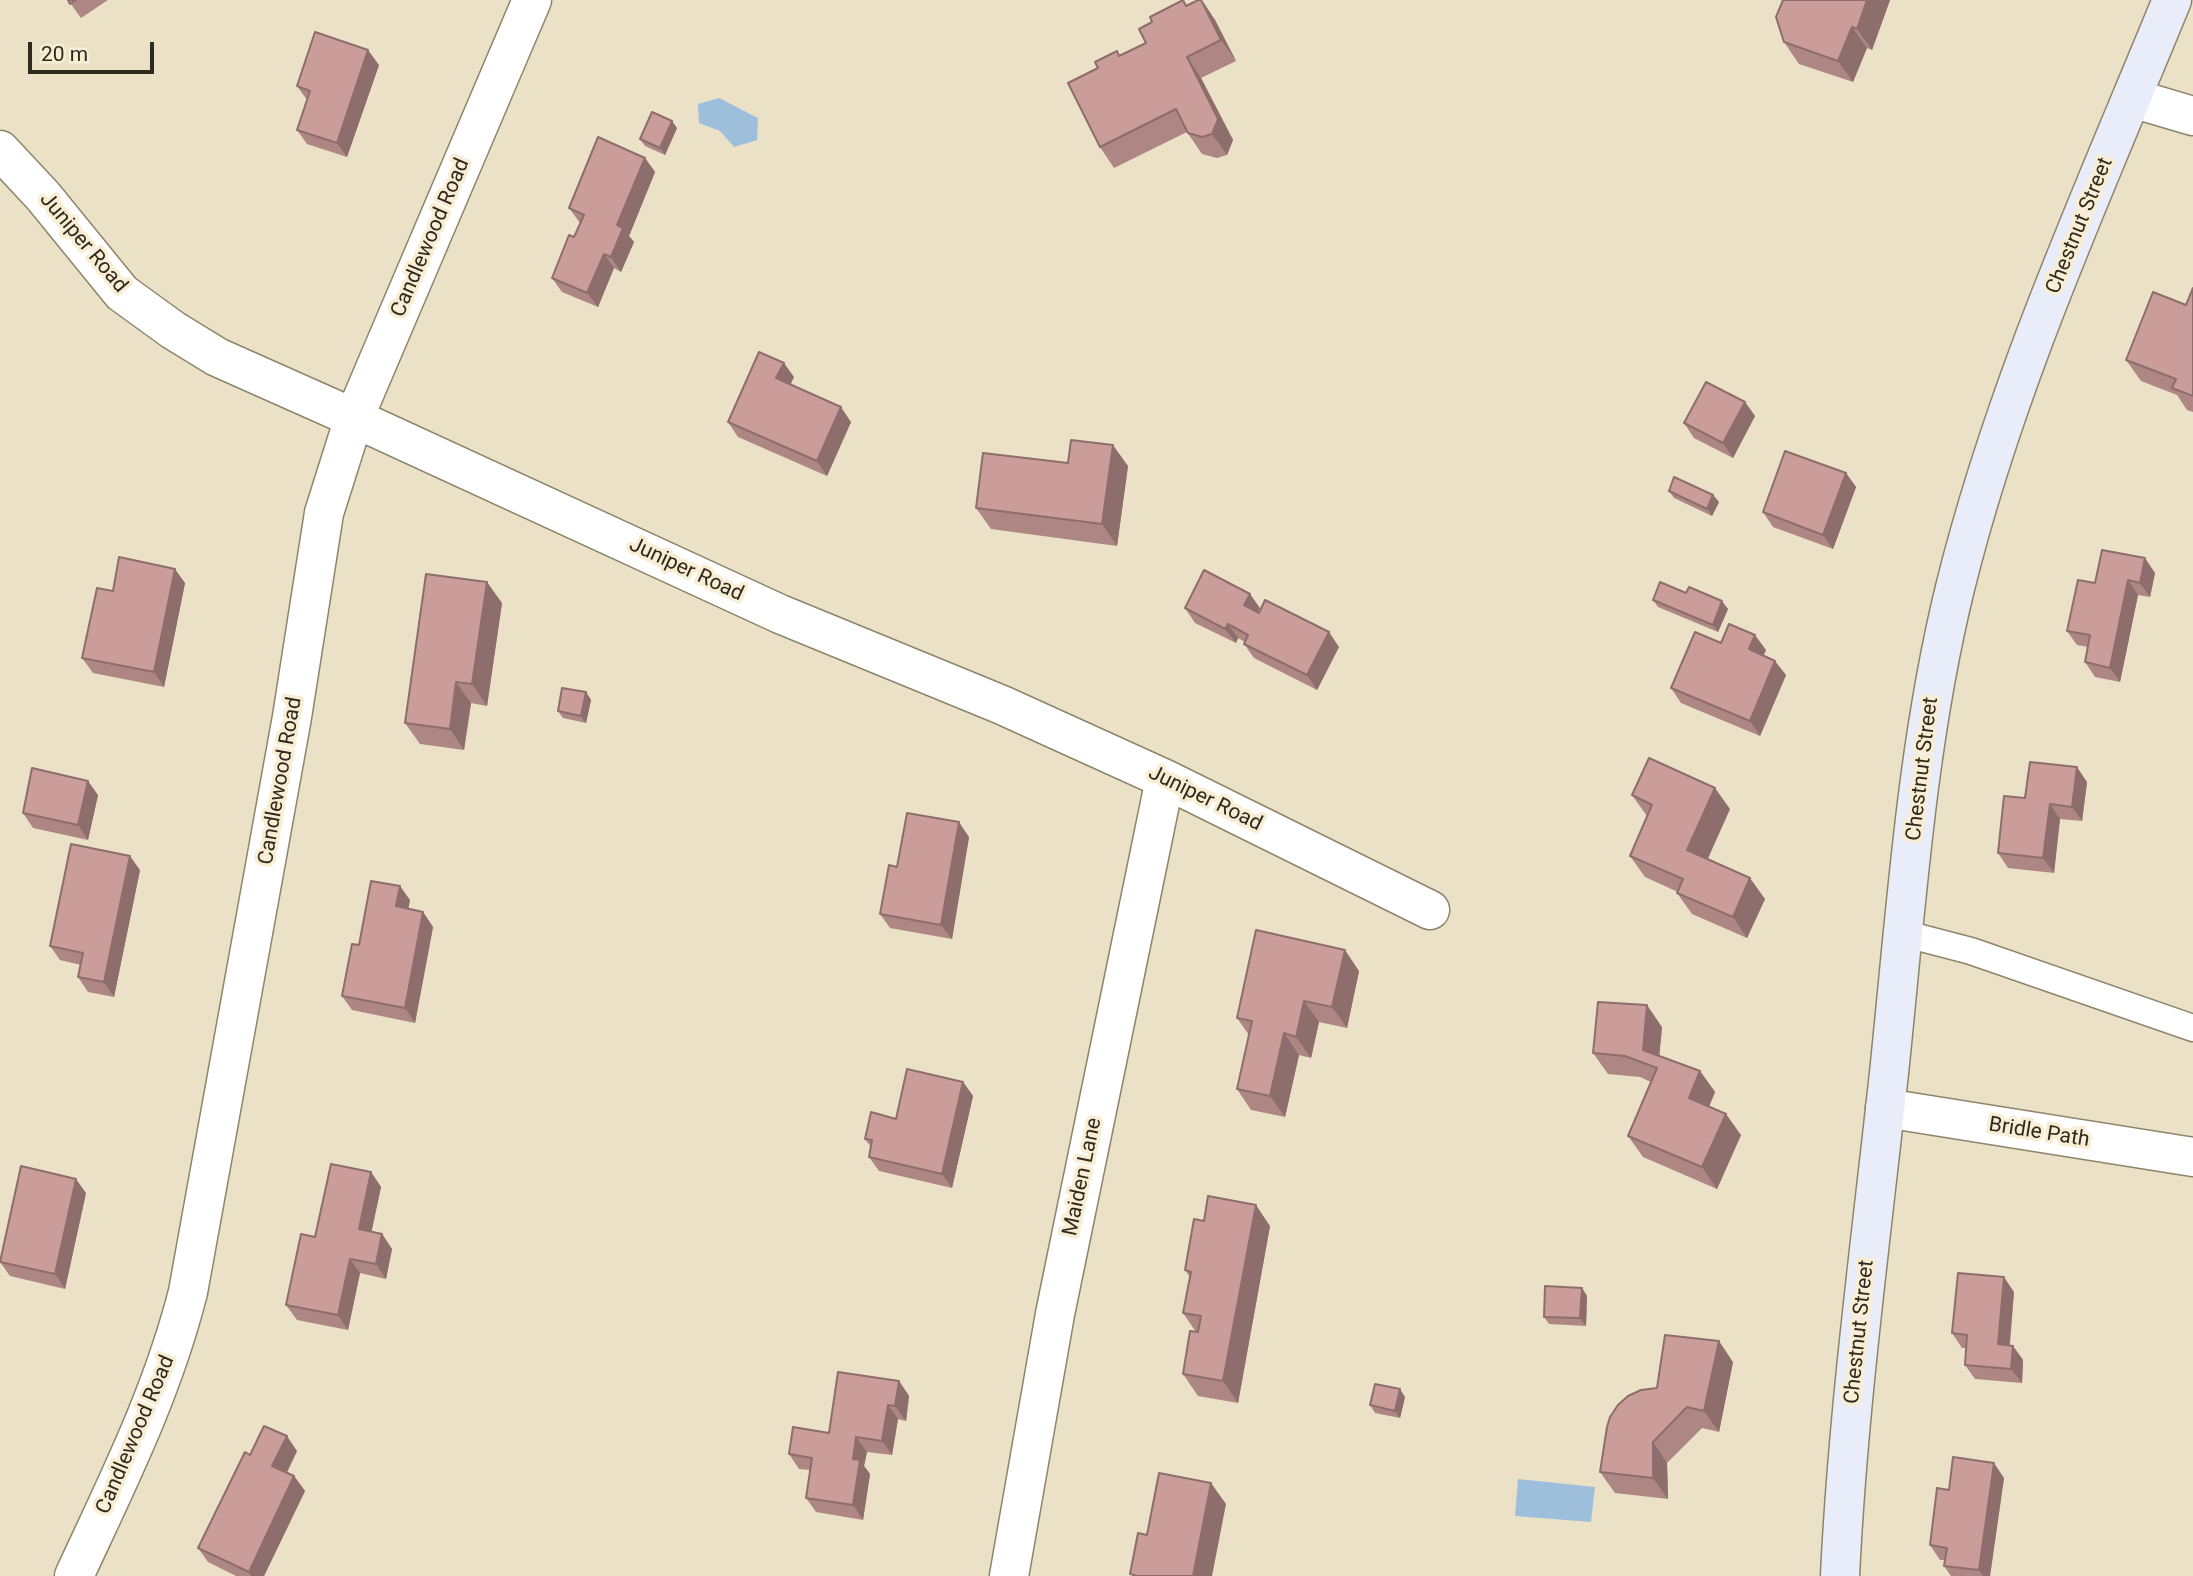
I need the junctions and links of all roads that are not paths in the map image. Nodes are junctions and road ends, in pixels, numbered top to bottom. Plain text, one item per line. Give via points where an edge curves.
1 (532, 0) edge
2 (2172, 0) edge
3 (2132, 98) junction
4 (2193, 116) edge
5 (0, 150) edge
6 (354, 418) junction
7 (1165, 779) junction
8 (1430, 910) dead end
9 (1902, 933) junction
10 (2193, 1027) edge
11 (1885, 1108) junction
12 (2193, 1157) edge
13 (74, 1576) edge
14 (1009, 1576) edge
15 (1840, 1576) edge

1 - 6 street, Candlewood Road
2 - 3 street, Chestnut Street
3 - 4 street
3 - 9 street, Chestnut Street via 2024,365 1955,585 1933,688
5 - 6 street, Juniper Road via 122,293 217,357
6 - 7 street, Juniper Road via 780,614 1002,705
6 - 13 street, Candlewood Road via 324,513 290,730 188,1292 152,1407
7 - 8 street, Juniper Road
7 - 14 street, Maiden Lane via 1055,1314
9 - 10 lane via 1971,951
9 - 11 street, Chestnut Street
11 - 12 street, Bridle Path
11 - 15 street, Chestnut Street via 1845,1480

